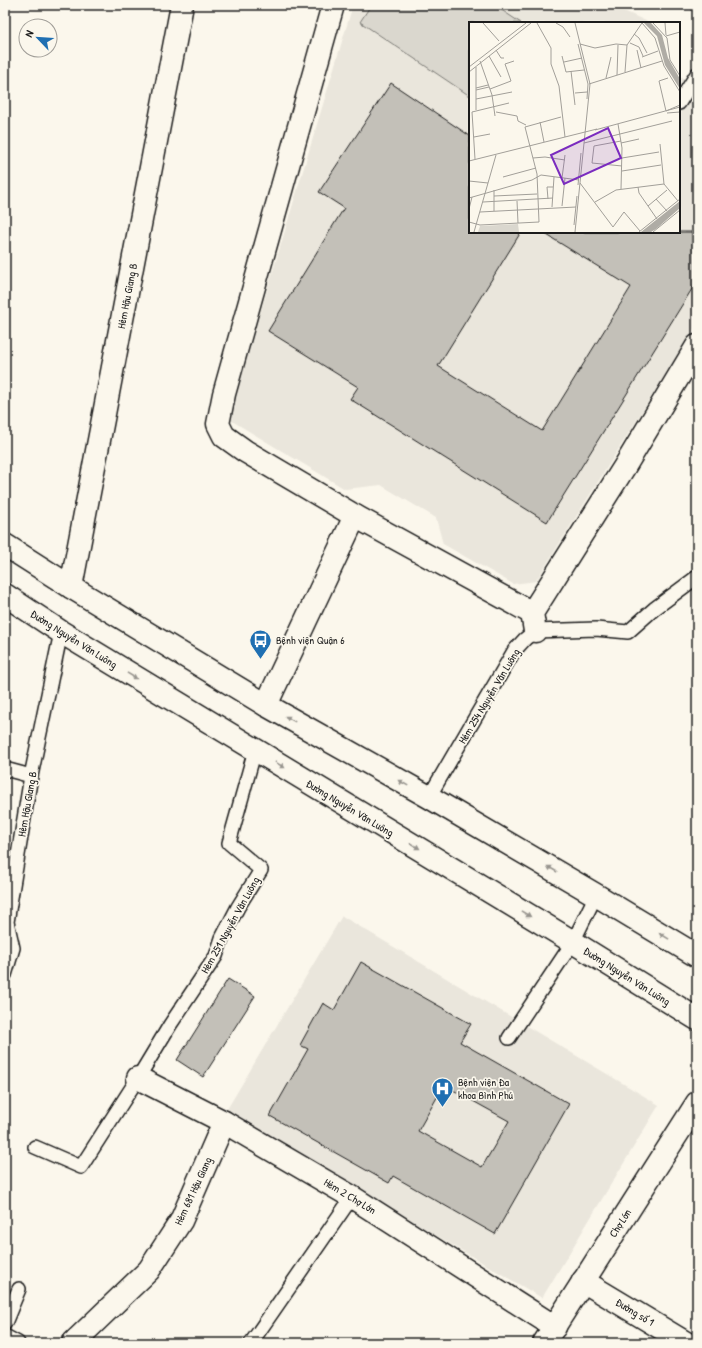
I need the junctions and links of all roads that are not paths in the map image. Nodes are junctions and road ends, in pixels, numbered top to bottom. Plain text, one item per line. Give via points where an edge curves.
1 (182, 5) edge
2 (333, 5) edge
3 (697, 74) edge
4 (680, 101) edge
5 (697, 346) edge
6 (355, 516) junction
7 (5, 544) edge
8 (697, 577) edge
9 (71, 587) junction
10 (5, 595) edge
11 (534, 622) junction
12 (60, 632) junction
13 (266, 705) junction
14 (254, 750) junction
15 (5, 769) edge
16 (31, 776) junction
17 (429, 797) junction
18 (596, 895) junction
19 (573, 942) junction
20 (697, 956) edge
21 (5, 975) edge
22 (697, 1019) edge
23 (509, 1038) dead end
24 (138, 1078) junction
25 (697, 1103) edge
26 (224, 1122) junction
27 (35, 1147) dead end
28 (352, 1197) junction
29 (583, 1281) junction
30 (20, 1289) dead end
31 (5, 1323) edge
32 (550, 1335) edge
33 (5, 1336) edge
34 (18, 1343) edge
35 (73, 1343) edge
36 (251, 1343) edge
37 (686, 1343) edge

1 - 9 street, Hẻm Hậu Giang B
2 - 6 street via 224,394 218,424 224,436 245,451
3 - 4 lane
5 - 11 street
6 - 11 street
6 - 13 street
7 - 9 street
8 - 11 lane via 628,632
9 - 13 street
10 - 12 street, Đường Nguyễn Văn Luông
11 - 17 lane, Hẻm 254 Nguyễn Văn Luông via 525,639 514,651
12 -> 14 street, Đường Nguyễn Văn Luông
12 - 16 lane, Hẻm Hậu Giang B
17 -> 13 street
14 -> 19 street, Đường Nguyễn Văn Luông
14 - 24 lane, Hẻm 251 Nguyễn Văn Luông via 229,843 261,870 238,907 216,956
15 - 16 lane
16 - 21 lane, Hẻm Hậu Giang B via 7,922 13,948
18 -> 17 street
18 - 19 lane
20 -> 18 street
19 - 22 street, Đường Nguyễn Văn Luông
19 - 23 lane
24 - 26 street, Hẻm 2 Chợ Lớn
24 - 27 lane via 81,1167
25 - 29 street, Chợ Lớn
26 - 28 street, Hẻm 2 Chợ Lớn
26 - 35 street, Hẻm 681 Hậu Giang via 181,1221 149,1270
28 - 32 street, Hẻm 2 Chợ Lớn
28 - 36 lane
29 - 32 street, Chợ Lớn
29 - 37 street, Đường số 1
30 - 31 lane
33 - 34 lane

